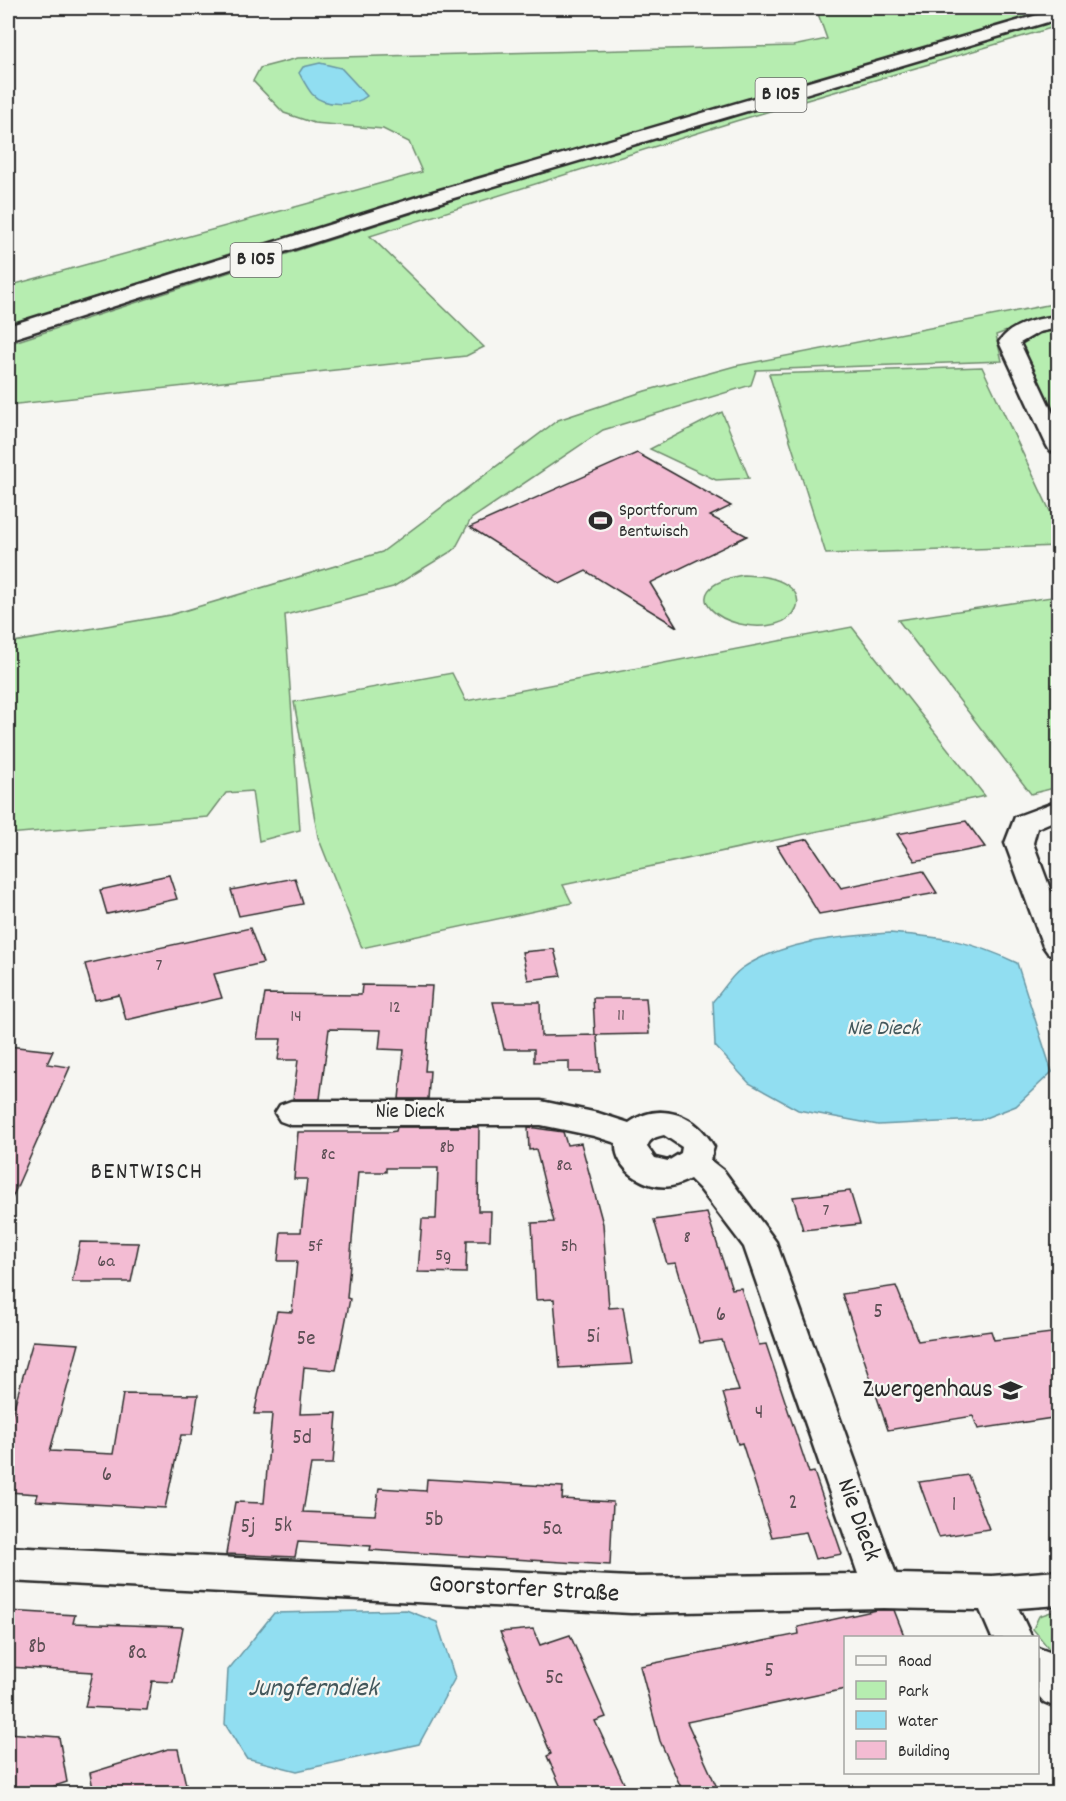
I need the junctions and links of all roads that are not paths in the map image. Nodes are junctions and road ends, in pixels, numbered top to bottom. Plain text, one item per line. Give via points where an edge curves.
1 (1059, 14) edge
2 (505, 178) junction
3 (1059, 322) edge
4 (8, 333) edge
5 (8, 340) edge
6 (1059, 446) edge
7 (1059, 809) edge
8 (1059, 946) edge
9 (291, 1113) dead end
10 (8, 1564) edge
11 (1059, 1588) edge
12 (883, 1591) junction
13 (992, 1593) junction
14 (1011, 1636) edge
15 (1039, 1667) edge
16 (1059, 1689) edge

1 - 2 highway, B 105
2 - 4 highway, B 105
2 - 5 highway, B 105
3 - 6 street via 1032,327 1017,333 1009,342
7 - 8 street via 1025,823 1019,843
9 - 12 street, Nie Dieck via 541,1113 633,1137 633,1158 641,1167 654,1172 682,1170 692,1163 712,1180 759,1242
10 - 12 street, Goorstorfer Straße via 630,1595
11 - 13 street, Goorstorfer Straße
12 - 13 street, Goorstorfer Straße
13 - 14 street
15 - 16 street

